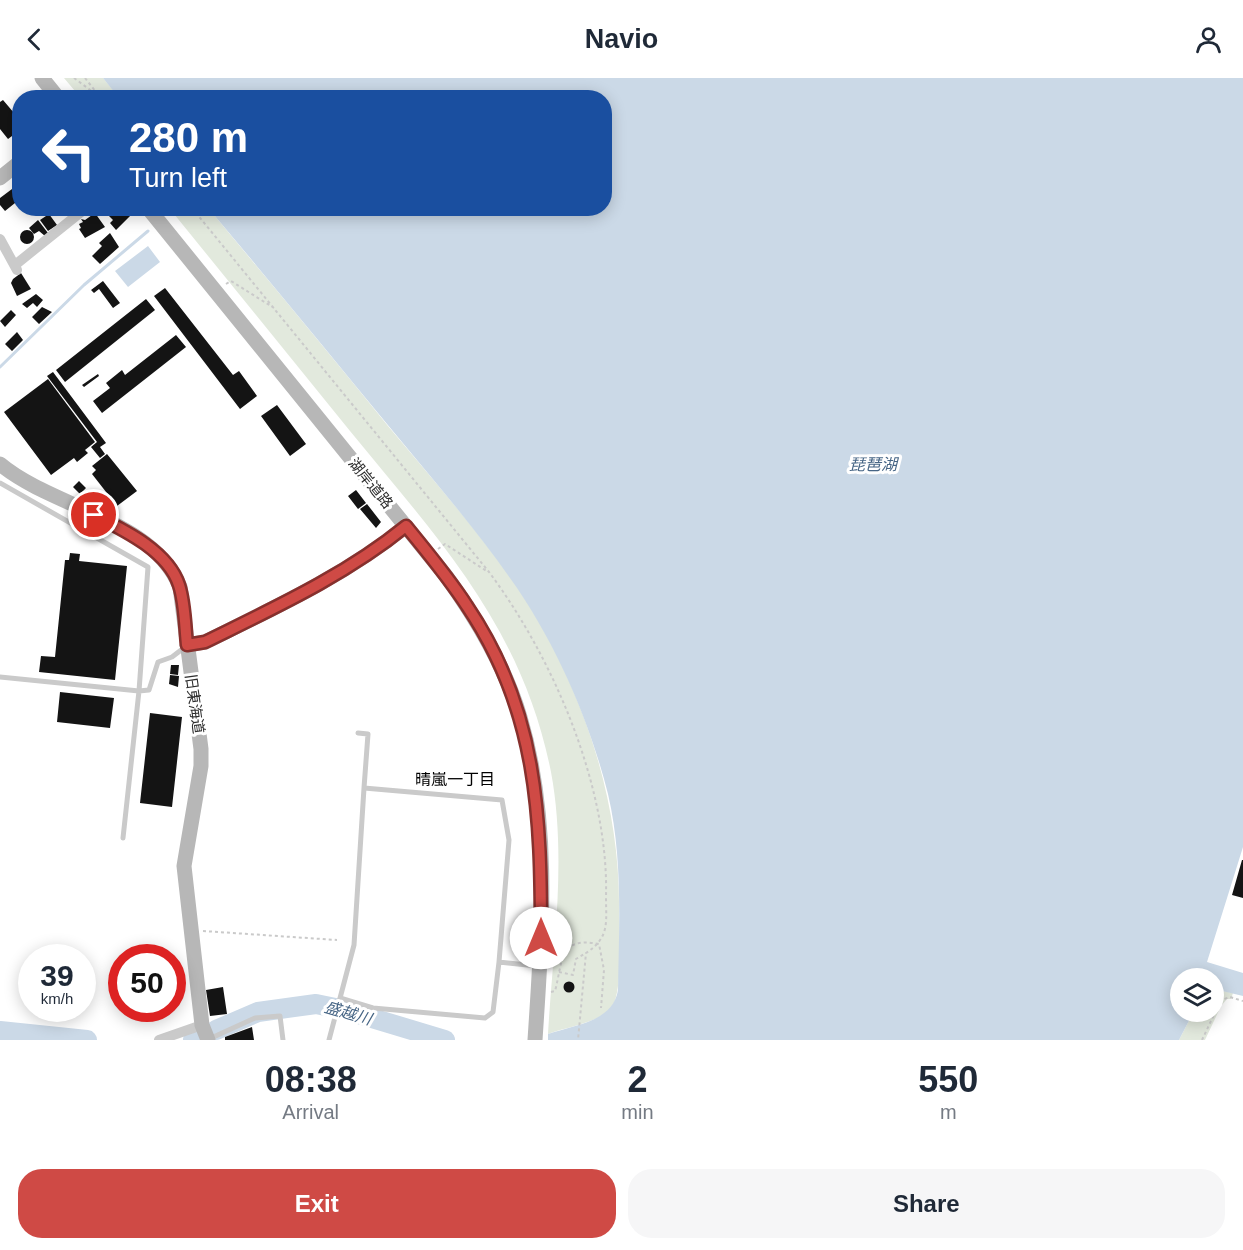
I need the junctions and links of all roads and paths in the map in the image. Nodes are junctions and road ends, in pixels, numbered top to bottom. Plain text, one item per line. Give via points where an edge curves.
1 (42, 78) edge
2 (74, 78) edge
3 (85, 78) edge
4 (52, 90) edge
5 (87, 90) edge
6 (95, 90) edge
7 (12, 168) edge
8 (0, 178) edge
9 (77, 216) edge
10 (154, 216) edge
11 (0, 239) edge
12 (224, 285) dead end
13 (273, 308) dead end
14 (0, 464) edge
15 (0, 483) edge
16 (406, 526) junction
17 (438, 549) dead end
18 (489, 572) dead end
19 (187, 645) junction
20 (0, 676) edge
21 (139, 691) junction
22 (358, 733) dead end
23 (364, 788) junction
24 (123, 838) dead end
25 (193, 930) junction
26 (337, 940) dead end
27 (599, 944) junction
28 (586, 953) junction
29 (499, 962) junction
30 (540, 967) junction
31 (559, 972) junction
32 (548, 992) dead end
33 (340, 1000) junction
34 (1243, 1001) edge
35 (601, 1008) dead end
36 (206, 1035) edge
37 (159, 1040) edge
38 (283, 1040) edge
39 (329, 1040) edge
40 (535, 1040) edge
41 (578, 1040) edge
42 (1202, 1040) edge

1 - 4 main road
2 - 5 path
3 - 6 path
7 - 8 main road
9 - 11 street via 16,268
10 - 16 main road, 湖岸道路
12 - 13 path via 231,281
14 - 19 main road, 旧東海道 via 19,479 118,527 170,567 180,587
15 - 21 lane via 148,567
16 - 19 main road via 330,578 205,642
16 - 30 main road, 湖岸道路 via 468,607 504,674 520,716 533,770 541,835
17 - 18 path via 444,544
19 - 21 lane via 158,662 149,690
19 - 25 main road, 旧東海道 via 201,749 184,866
20 - 21 lane
21 - 24 lane
22 - 23 lane via 368,734
23 - 29 lane via 502,800 509,840
23 - 33 lane via 354,945
25 - 26 path
25 - 36 main road, 旧東海道
27 - 28 path
27 - 31 path via 572,946 562,954
27 - 35 path via 604,970
28 - 31 path via 576,959 573,975
28 - 41 path
29 - 30 lane
29 - 33 lane via 493,1012 485,1018 373,1008
30 - 40 main road, 湖岸道路
31 - 32 path via 555,991
33 - 39 lane
34 - 42 path via 1230,997 1221,1000
36 - 37 street
36 - 38 lane via 255,1018 280,1016

